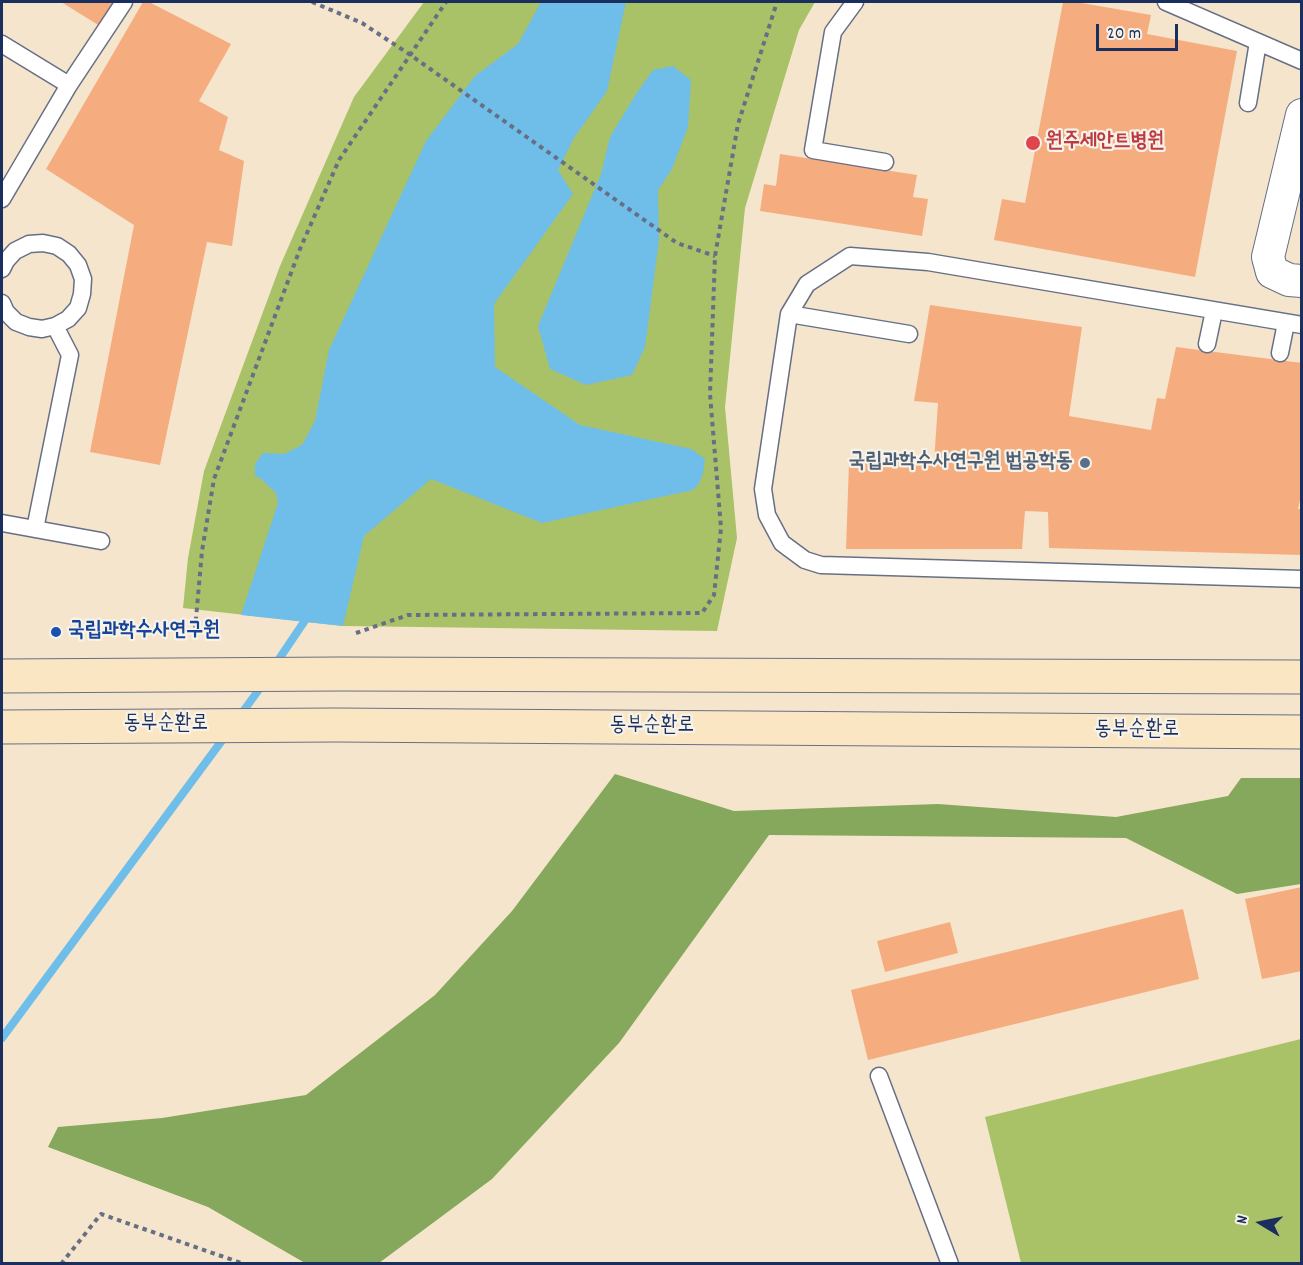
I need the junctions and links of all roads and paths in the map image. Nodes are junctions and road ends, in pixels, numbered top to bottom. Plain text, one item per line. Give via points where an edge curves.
1 (124, 2) edge
2 (312, 2) edge
3 (446, 2) edge
4 (777, 2) edge
5 (855, 2) edge
6 (1166, 2) edge
7 (1258, 42) junction
8 (2, 44) edge
9 (409, 54) junction
10 (1302, 61) edge
11 (69, 85) junction
12 (1248, 103) dead end
13 (1302, 115) edge
14 (885, 162) dead end
15 (2, 199) edge
16 (4, 256) edge
17 (715, 256) junction
18 (1302, 281) edge
19 (2, 303) edge
20 (1214, 311) junction
21 (789, 314) junction
22 (1294, 324) edge
23 (55, 326) junction
24 (909, 334) dead end
25 (1207, 344) dead end
26 (1280, 353) dead end
27 (2, 523) edge
28 (35, 529) junction
29 (101, 541) dead end
30 (1302, 579) edge
31 (195, 630) dead end
32 (356, 633) dead end
33 (2, 676) edge
34 (1302, 676) edge
35 (2, 727) edge
36 (1302, 732) edge
37 (879, 1076) dead end
38 (61, 1263) edge
39 (244, 1263) edge
40 (950, 1263) edge

1 - 11 lane
2 - 9 path via 362,23
3 - 9 path
4 - 17 path via 738,124
5 - 14 lane via 833,32 813,150
6 - 7 lane
7 - 10 lane
7 - 12 lane
8 - 11 lane
9 - 17 path via 677,243
9 - 31 path via 339,160 300,249 214,479
11 - 15 lane
13 - 18 street via 1268,257 1272,272
16 - 23 lane via 28,244 43,243 57,246 78,266 83,279 78,308
17 - 32 path via 710,394 721,528 714,595 702,613 408,615
19 - 23 lane via 16,322 42,329
20 - 21 lane via 928,262 850,256 807,284
20 - 22 lane
20 - 25 lane
21 - 24 lane
21 - 30 lane via 763,489 767,515 782,543 805,560 821,565
22 - 26 lane
23 - 28 lane via 70,356
27 - 28 lane
28 - 29 lane
33 - 34 street
35 - 36 street, 동부순환로 via 336,725
37 - 40 lane
38 - 39 path via 101,1214

